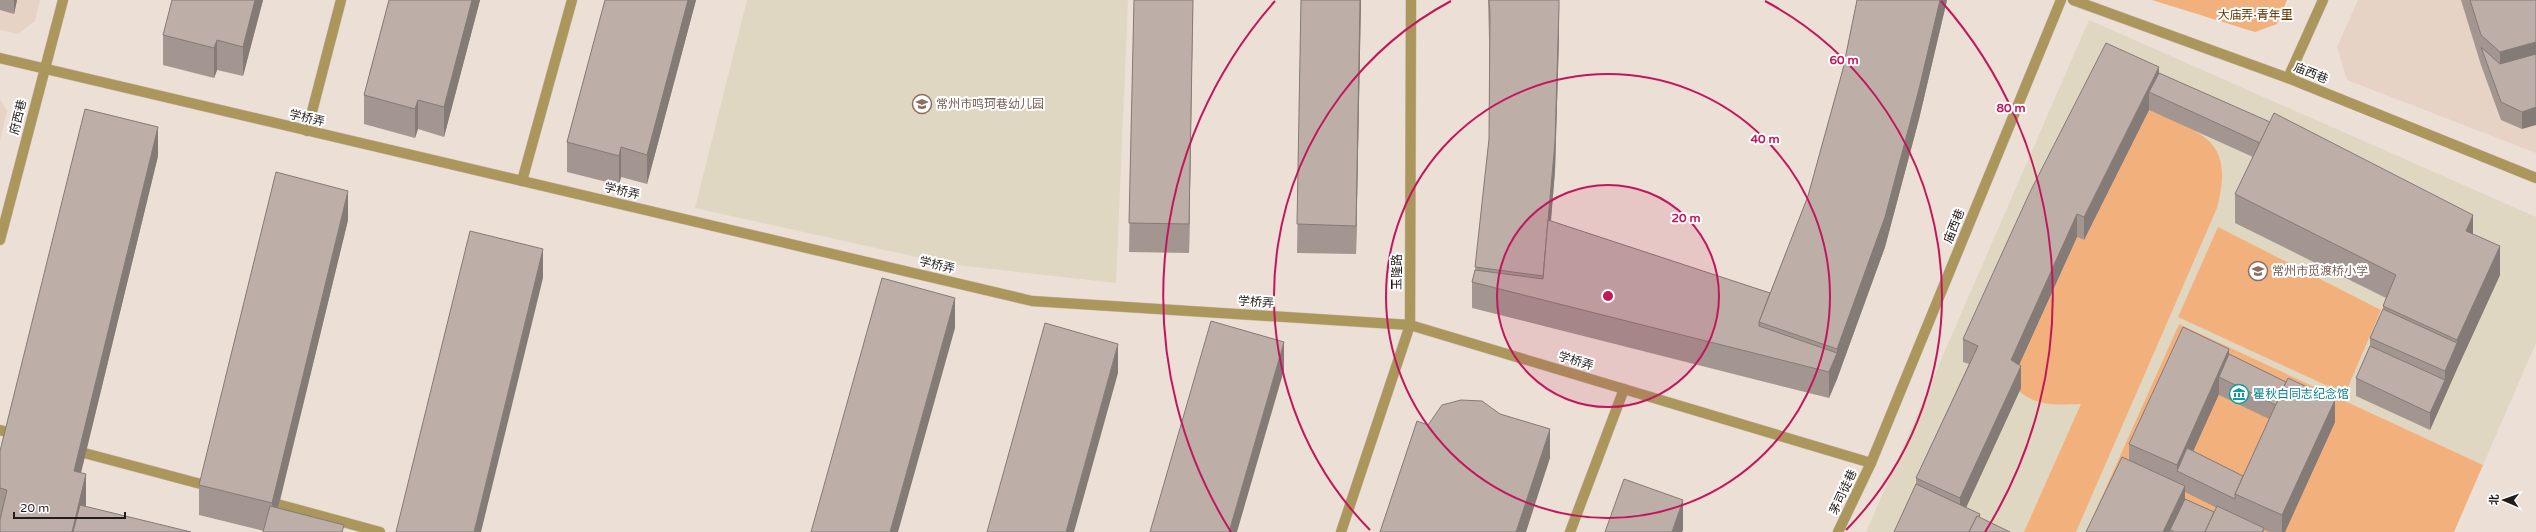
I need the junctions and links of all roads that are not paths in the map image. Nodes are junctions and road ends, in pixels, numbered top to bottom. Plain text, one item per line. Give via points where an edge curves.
1 (63, 0) edge
2 (341, 0) edge
3 (572, 0) edge
4 (1411, 0) edge
5 (2062, 0) edge
6 (2073, 0) edge
7 (2323, 0) edge
8 (0, 58) edge
9 (44, 70) junction
10 (2288, 78) junction
11 (306, 131) junction
12 (2536, 178) edge
13 (522, 181) junction
14 (0, 240) edge
15 (1410, 325) junction
16 (1624, 389) junction
17 (0, 430) edge
18 (30, 438) edge
19 (61, 446) edge
20 (1871, 463) junction
21 (221, 489) edge
22 (259, 499) edge
23 (380, 532) edge
24 (1341, 532) edge
25 (1570, 532) edge
26 (1838, 532) edge

1 - 9 street, 府西巷
2 - 11 street
3 - 13 street
4 - 15 street, 玉隆路
5 - 20 street, 庙西巷
6 - 10 street, 庙西巷
7 - 10 street
8 - 9 street, 学桥弄
9 - 11 street, 学桥弄
9 - 14 street, 府西巷
10 - 12 street, 庙西巷
11 - 13 street, 学桥弄
13 - 15 street, 学桥弄 via 1032,301
15 - 16 street, 学桥弄
15 - 24 street, 玉隆路
16 - 20 street, 学桥弄
16 - 25 street
17 - 18 street
19 - 21 street
20 - 26 street, 茅司徒巷
22 - 23 street

